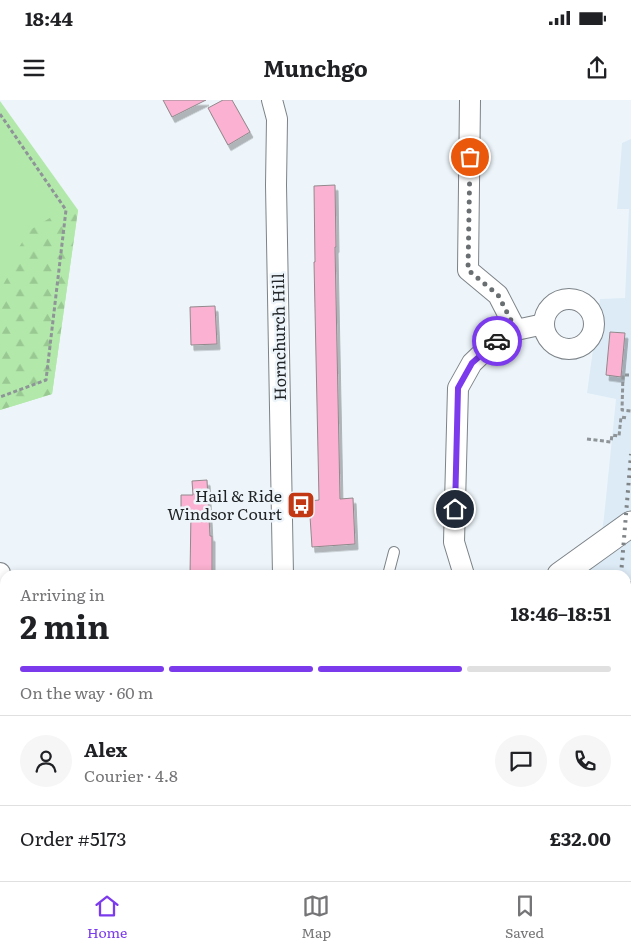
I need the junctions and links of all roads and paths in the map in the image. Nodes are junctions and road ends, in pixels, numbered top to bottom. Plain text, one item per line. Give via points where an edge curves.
1 (272, 100) edge
2 (470, 100) edge
3 (0, 114) edge
4 (544, 324) dead end
5 (516, 330) junction
6 (630, 375) dead end
7 (0, 397) edge
8 (631, 411) edge
9 (627, 418) dead end
10 (587, 439) dead end
11 (631, 524) edge
12 (394, 552) dead end
13 (283, 570) edge
14 (389, 570) edge
15 (462, 570) edge
16 (567, 570) edge
17 (0, 573) edge
18 (0, 590) edge

1 - 13 street, Hornchurch Hill via 277,119
2 - 5 street via 468,270 498,295
3 - 7 path via 66,210 46,380
4 - 5 street
5 - 15 street via 494,342 472,363 458,388 454,542
6 - 8 path via 623,375 622,410
9 - 10 path via 621,417 619,436 612,435 611,442
11 - 16 street
12 - 14 lane
17 - 18 street

